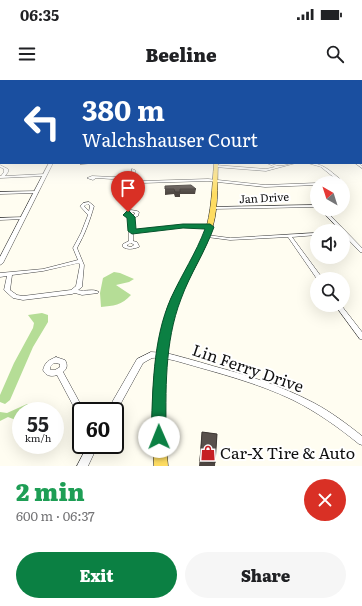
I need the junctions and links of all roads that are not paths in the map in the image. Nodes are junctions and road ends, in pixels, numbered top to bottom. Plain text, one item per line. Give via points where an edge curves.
1 (50, 164) edge
2 (270, 164) edge
3 (291, 164) edge
4 (312, 164) edge
5 (215, 165) edge
6 (0, 166) edge
7 (278, 167) junction
8 (133, 170) dead end
9 (45, 175) junction
10 (334, 176) edge
11 (1, 177) edge
12 (133, 177) junction
13 (96, 178) dead end
14 (214, 181) junction
15 (310, 184) edge
16 (37, 192) junction
17 (0, 193) edge
18 (310, 206) edge
19 (212, 208) junction
20 (90, 215) dead end
21 (329, 216) edge
22 (131, 217) dead end
23 (23, 218) junction
24 (0, 219) edge
25 (336, 224) edge
26 (210, 227) junction
27 (132, 231) junction
28 (310, 234) edge
29 (290, 235) junction
30 (207, 236) junction
31 (350, 238) edge
32 (131, 242) dead end
33 (362, 251) edge
34 (80, 261) junction
35 (0, 263) edge
36 (315, 272) edge
37 (10, 274) junction
38 (0, 275) edge
39 (75, 290) junction
40 (96, 292) dead end
41 (343, 312) edge
42 (361, 337) edge
43 (162, 355) junction
44 (59, 372) dead end
45 (75, 402) edge
46 (117, 402) edge
47 (362, 441) edge
48 (89, 454) edge
49 (82, 466) edge
50 (160, 466) edge

1 - 9 street
2 - 7 street
3 - 7 street
4 - 10 street
5 - 7 street via 261,170
5 - 14 main road
6 - 11 street via 6,169
8 - 12 street
9 - 11 street
9 - 16 street
12 - 13 street
12 - 14 street via 136,181 142,182
14 - 15 street via 265,186
14 - 19 main road
16 - 17 street
16 - 23 street
18 - 19 street, Jan Drive
19 - 26 main road
20 - 34 street via 75,248
21 - 25 street
22 - 27 street
23 - 24 street
23 - 35 street
26 - 27 street via 183,226
26 - 30 main road
27 - 32 street
28 - 29 street
29 - 30 street via 230,239
29 - 36 street
30 - 43 main road via 176,298
31 - 33 street
34 - 37 street via 43,270
34 - 39 street via 82,265 79,287
37 - 38 street
37 - 39 street via 7,290 15,297 68,294
39 - 40 street via 82,293
41 - 42 street
43 - 46 street via 151,355 140,361
43 - 47 street, Lin Ferry Drive via 196,363 288,393 335,420
43 - 50 main road via 158,405
44 - 45 street
48 - 49 street

